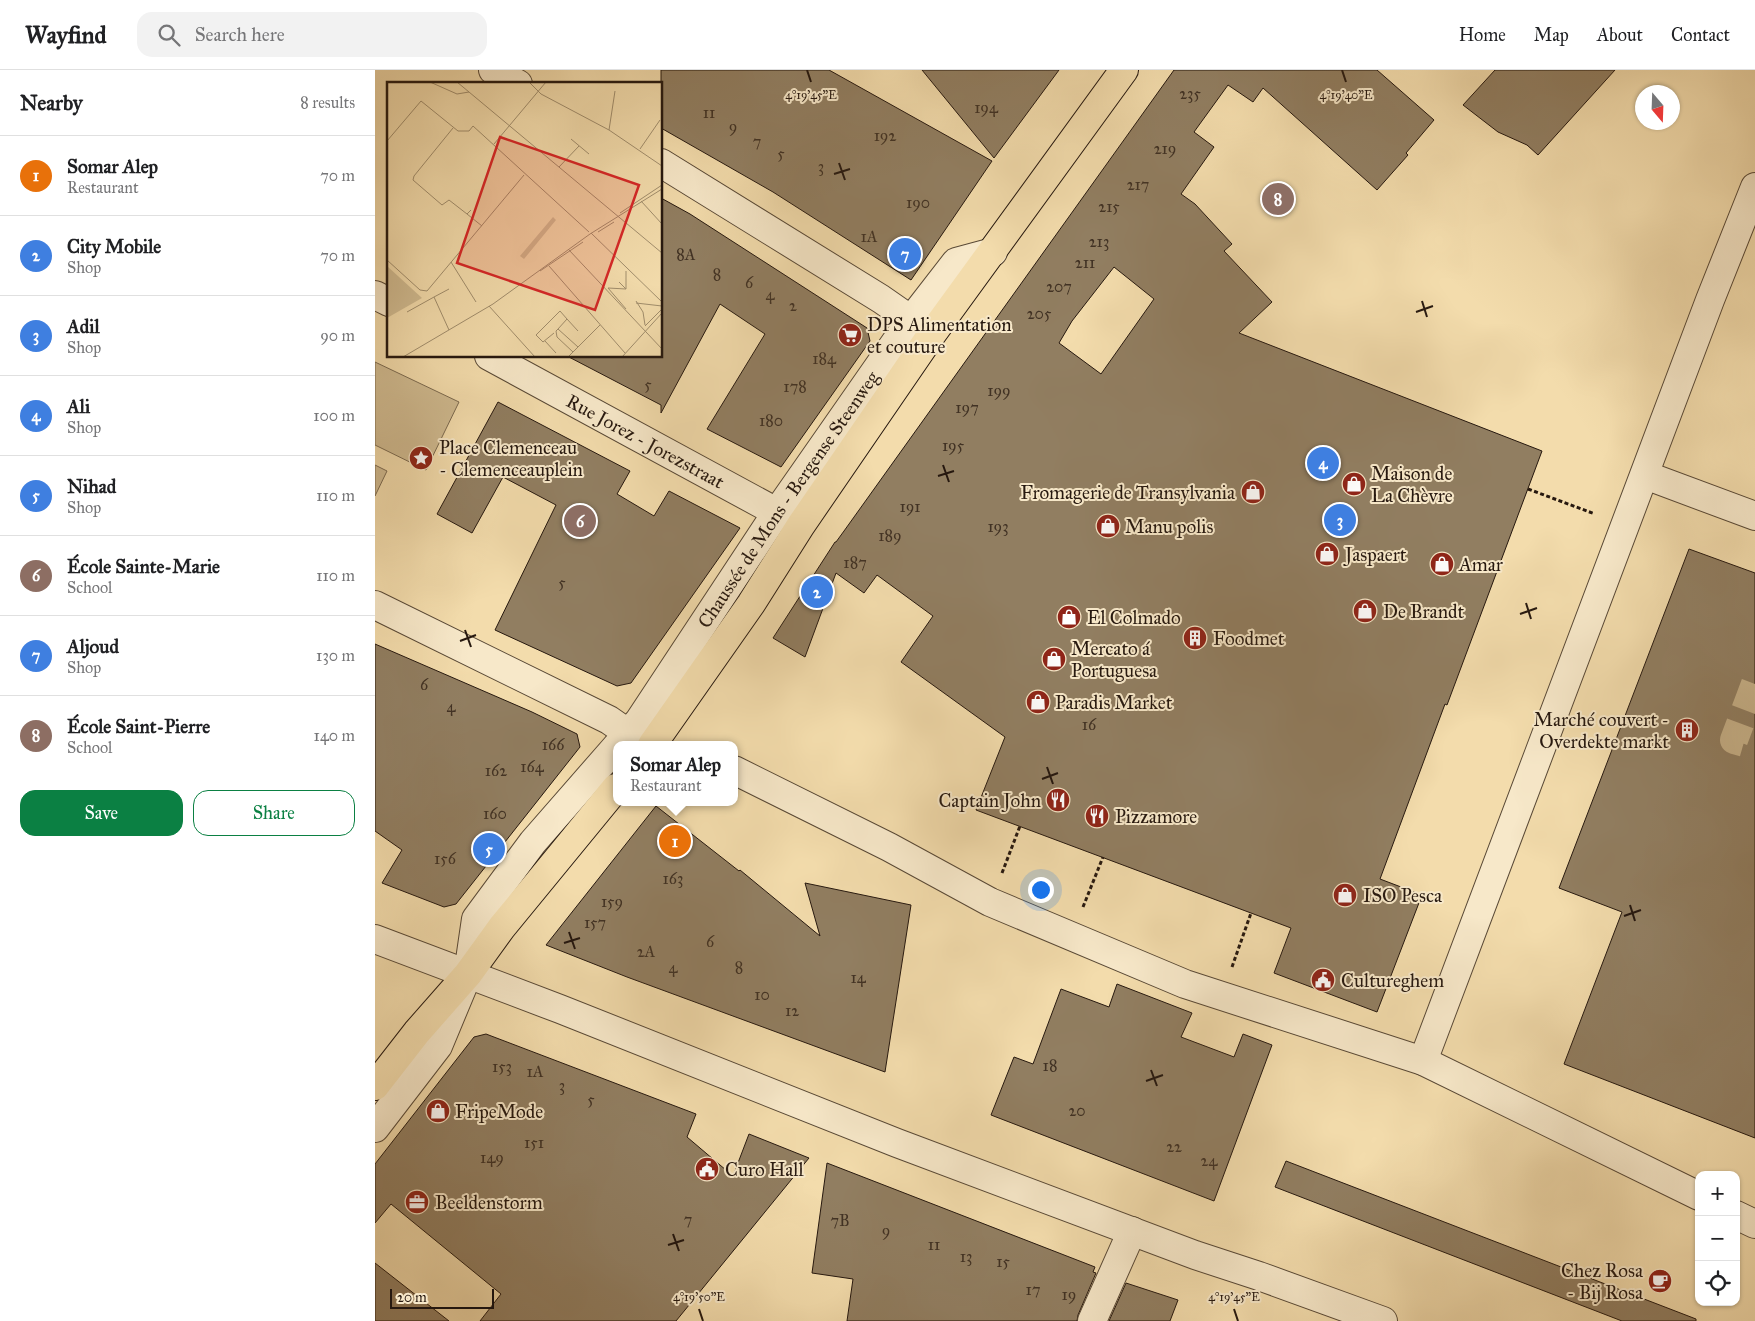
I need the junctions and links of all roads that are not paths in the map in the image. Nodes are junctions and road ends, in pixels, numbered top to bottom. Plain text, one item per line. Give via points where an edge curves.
1 (493, 70) edge
2 (1124, 70) edge
3 (514, 82) edge
4 (663, 164) edge
5 (1755, 186) edge
6 (375, 295) edge
7 (387, 301) edge
8 (922, 327) junction
9 (493, 358) edge
10 (1645, 475) junction
11 (777, 512) junction
12 (1755, 516) edge
13 (801, 525) junction
14 (375, 605) edge
15 (630, 741) edge
16 (633, 741) edge
17 (634, 741) edge
18 (613, 762) edge
19 (738, 772) edge
20 (613, 792) edge
21 (375, 938) edge
22 (468, 974) junction
23 (1423, 1061) junction
24 (375, 1086) edge
25 (375, 1128) edge
26 (1695, 1194) edge
27 (1738, 1216) edge
28 (1755, 1224) edge
29 (1132, 1231) junction
30 (1092, 1321) edge
31 (1383, 1321) edge

1 - 3 street
2 - 8 main road, Chaussée de Mons - Bergense Steenweg via 993,252
4 - 8 street
5 - 10 street
6 - 7 street
8 - 11 street, Chaussée de Mons - Bergense Steenweg
8 - 13 main road, Chaussée de Mons - Bergense Steenweg
9 - 11 street, Rue Jorez - Jorezstraat
10 - 12 street
10 - 23 street
11 - 13 street, Rue Jorez - Jorezstraat
11 - 16 street, Chaussée de Mons - Bergense Steenweg via 639,722
13 - 17 main road, Chaussée de Mons - Bergense Steenweg via 751,604
14 - 15 street via 609,720
18 - 22 street, Chaussée de Mons - Bergense Steenweg via 533,842 476,919
19 - 23 street via 889,847 990,902 1185,984
20 - 22 main road, Chaussée de Mons - Bergense Steenweg via 502,927
21 - 22 street
22 - 24 main road, Chaussée de Mons - Bergense Steenweg
22 - 25 street, Chaussée de Mons - Bergense Steenweg via 438,1046
22 - 29 street via 897,1143
23 - 26 street
27 - 28 street
29 - 30 street
29 - 31 street

